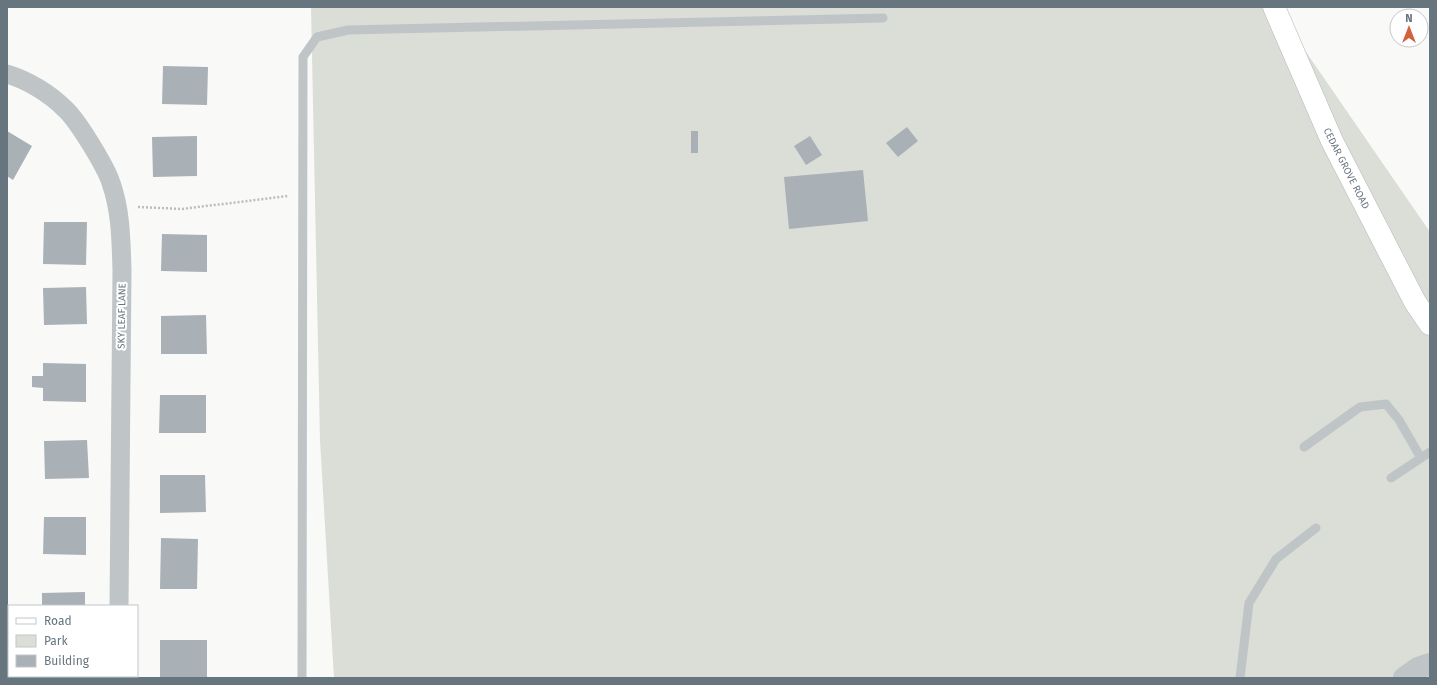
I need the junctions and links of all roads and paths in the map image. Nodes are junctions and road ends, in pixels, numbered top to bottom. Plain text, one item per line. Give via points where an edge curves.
1 (1274, 7) edge
2 (883, 18) dead end
3 (7, 74) edge
4 (303, 195) junction
5 (117, 208) junction
6 (1430, 324) edge
7 (1304, 447) dead end
8 (1430, 452) edge
9 (1421, 458) junction
10 (1391, 478) dead end
11 (1316, 528) dead end
12 (119, 605) edge
13 (1430, 664) edge
14 (302, 678) edge
15 (1240, 678) edge
16 (1404, 678) edge

1 - 6 main road, CEDAR GROVE ROAD via 1332,141 1415,302
2 - 4 lane via 348,30 317,37 303,58
3 - 5 street, SKY LEAF LANE via 24,79 65,108 94,150 111,182
4 - 5 path via 182,209
4 - 14 lane
5 - 12 street, SKY LEAF LANE via 122,264
7 - 9 lane via 1360,407 1386,404 1399,420
8 - 9 lane
9 - 10 lane
11 - 15 lane via 1276,559 1249,603
13 - 16 street via 1418,668

